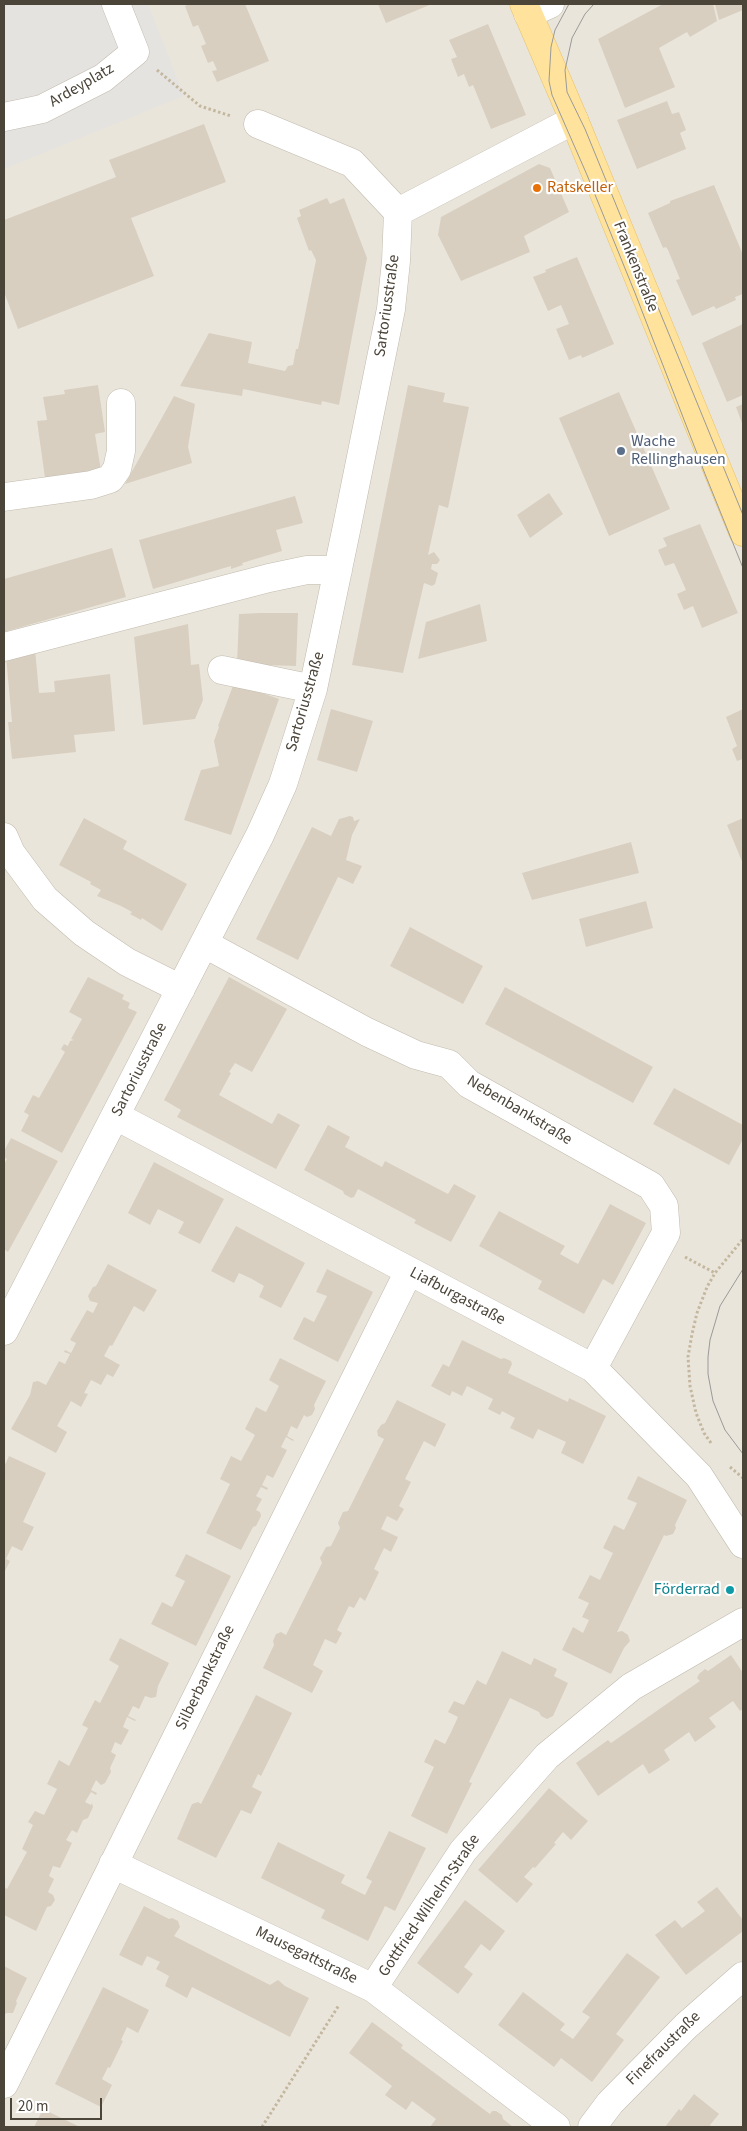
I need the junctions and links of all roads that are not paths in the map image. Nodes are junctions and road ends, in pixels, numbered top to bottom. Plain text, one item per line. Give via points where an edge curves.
1 (116, 4) edge
2 (534, 7) edge
3 (4, 116) edge
4 (574, 120) junction
5 (258, 124) road end
6 (398, 212) junction
7 (121, 403) dead end
8 (4, 497) edge
9 (741, 521) edge
10 (338, 570) junction
11 (4, 647) edge
12 (222, 670) dead end
13 (313, 689) junction
14 (4, 837) edge
15 (205, 944) junction
16 (181, 989) junction
17 (116, 1116) junction
18 (409, 1271) junction
19 (4, 1331) edge
20 (593, 1368) junction
21 (743, 1544) edge
22 (743, 1622) edge
23 (113, 1864) junction
24 (743, 1976) edge
25 (364, 1984) junction
26 (4, 2084) edge
27 (556, 2127) edge
28 (592, 2127) edge

1 - 3 street, Ardeyplatz via 135,52 103,78 42,110
2 - 4 main road, Frankenstraße
4 - 6 street
4 - 9 main road, Frankenstraße
5 - 6 street via 352,163
6 - 10 street, Sartoriusstraße via 391,309
7 - 8 street via 121,451 117,469 110,479 91,485
10 - 11 street via 307,570 269,578
10 - 13 street, Sartoriusstraße
12 - 13 street
13 - 15 street, Sartoriusstraße via 282,784
14 - 16 street via 11,853 45,899 84,933 127,962
15 - 16 street, Sartoriusstraße
15 - 20 street, Nebenbankstraße via 366,1032 416,1055 448,1064 468,1084 651,1186 664,1206 666,1232
16 - 17 street, Sartoriusstraße
17 - 18 street, Liafburgastraße
17 - 19 street, Sartoriusstraße
18 - 20 street, Liafburgastraße
18 - 23 street, Silberbankstraße
20 - 21 street, Liafburgastraße via 699,1476
22 - 25 street, Gottfried-Wilhelm-Straße via 631,1687 547,1756 463,1851
23 - 25 street, Mausegattstraße
23 - 26 street, Silberbankstraße
24 - 28 street, Finefraustraße via 686,2026 610,2103
25 - 27 street, Mausegattstraße

